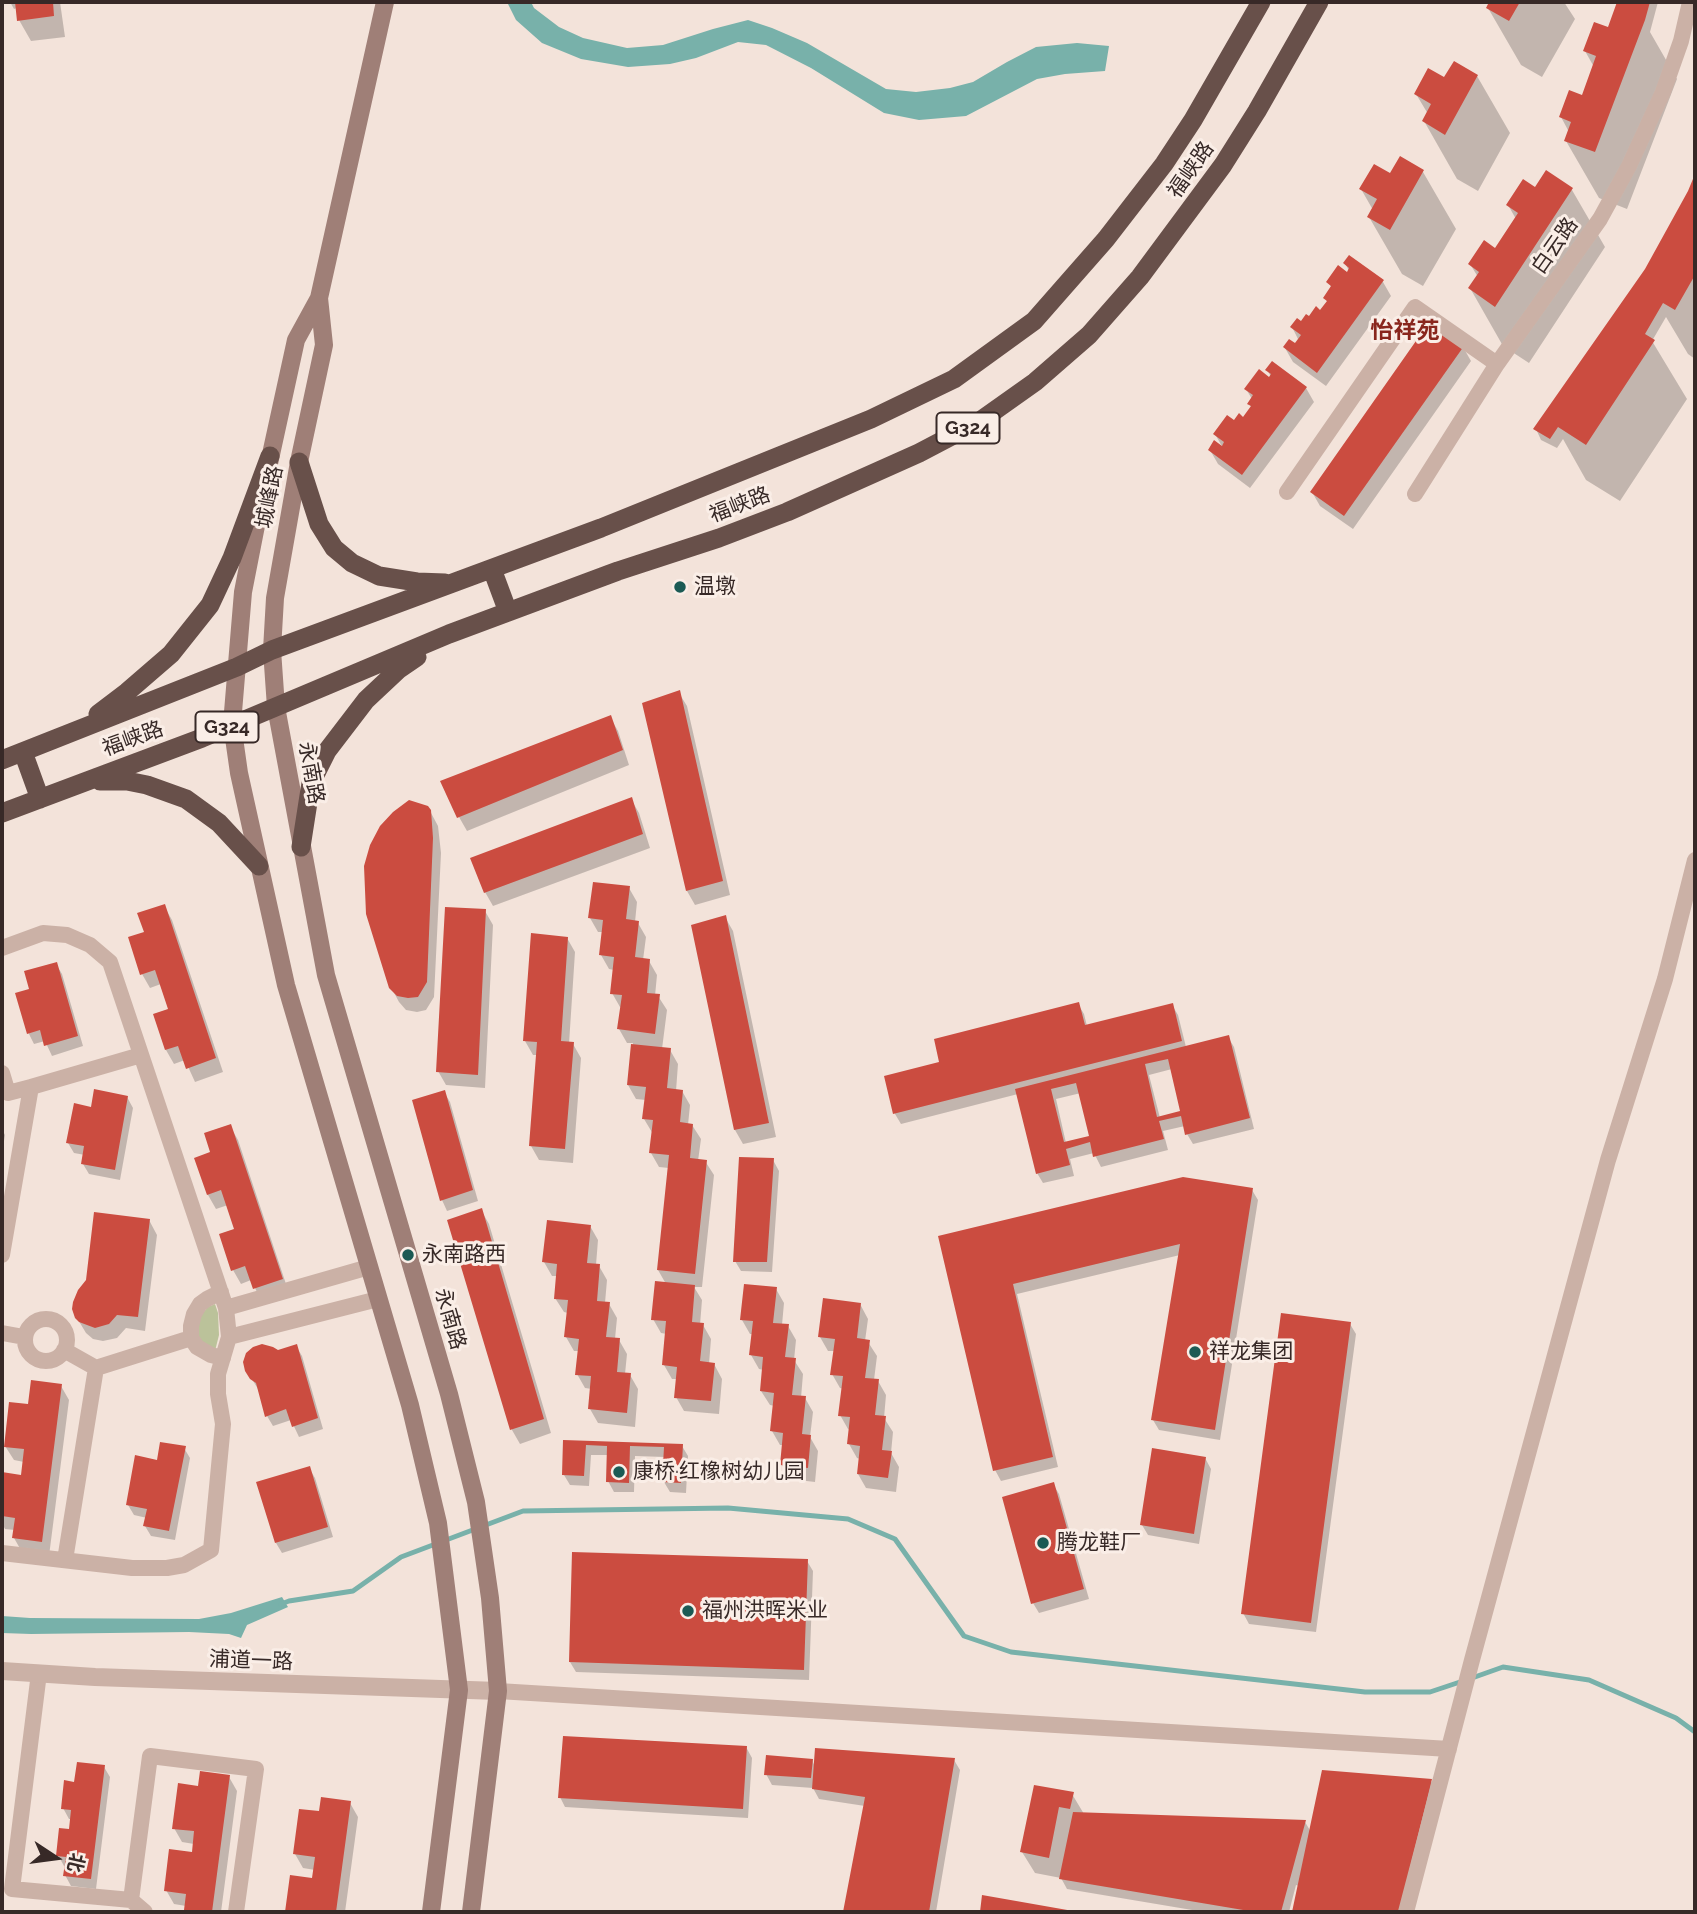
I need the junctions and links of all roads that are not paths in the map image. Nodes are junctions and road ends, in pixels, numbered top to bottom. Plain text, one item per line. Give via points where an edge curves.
1 (385, 2) edge
2 (1261, 2) edge
3 (1320, 2) edge
4 (1690, 2) edge
5 (319, 298) junction
6 (1497, 364) junction
7 (270, 456) junction
8 (299, 462) junction
9 (1287, 492) dead end
10 (1415, 494) dead end
11 (256, 521) junction
12 (287, 526) junction
13 (492, 569) junction
14 (453, 583) junction
15 (509, 612) junction
16 (449, 634) junction
17 (272, 650) junction
18 (237, 667) junction
19 (276, 707) junction
20 (232, 724) junction
21 (75, 731) junction
22 (23, 751) junction
23 (2, 760) edge
24 (85, 781) junction
25 (40, 799) junction
26 (2, 813) edge
27 (301, 847) junction
28 (1695, 860) edge
29 (259, 866) junction
30 (2, 948) edge
31 (141, 1055) junction
32 (2, 1073) edge
33 (31, 1087) junction
34 (5, 1093) edge
35 (2, 1255) edge
36 (369, 1267) junction
37 (378, 1299) junction
38 (223, 1300) junction
39 (2, 1333) edge
40 (24, 1337) junction
41 (229, 1337) junction
42 (191, 1338) junction
43 (64, 1350) junction
44 (223, 1358) junction
45 (96, 1368) junction
46 (2, 1553) edge
47 (65, 1560) junction
48 (2, 1671) edge
49 (39, 1672) junction
50 (459, 1690) junction
51 (498, 1691) junction
52 (1449, 1749) junction
53 (131, 1900) junction
54 (145, 1912) edge
55 (236, 1912) edge
56 (431, 1912) edge
57 (471, 1912) edge
58 (1406, 1912) edge

1 - 5 main road, 城峰路
2 - 13 highway, 福峡路 / G324 via 1164,164 1034,321 954,379 871,419
3 - 15 highway, 福峡路 / G324 via 1223,165 1140,277 1089,335 1008,402 950,439 787,512
4 - 6 street, 白云路 via 1663,92 1629,166 1600,219
5 - 7 main road, 城峰路 via 296,340
5 - 8 main road, 城峰路 via 324,345
6 - 9 street via 1415,307
6 - 10 street, 白云路
7 - 11 main road, 城峰路
7 - 21 highway via 210,605 171,654
8 - 12 main road, 城峰路
8 - 14 highway via 319,524 334,548 352,563 379,576
11 - 12 main road
11 - 18 main road, 城峰路 via 243,592
12 - 17 main road, 城峰路
13 - 14 highway, 福峡路 / G324
13 - 15 highway
14 - 17 highway, 福峡路 / G324
15 - 16 highway, 福峡路 / G324
16 - 19 highway, 福峡路 / G324
16 - 27 highway via 398,670 366,700 327,751 311,783
17 - 18 highway, 福峡路 / G324
17 - 19 main road, 城峰路
18 - 20 main road, 城峰路
18 - 21 highway, 福峡路 / G324
19 - 20 highway, 福峡路 / G324
19 - 27 main road, 永南路
20 - 24 highway, 福峡路 / G324
20 - 29 main road, 城峰路
21 - 22 highway, 福峡路 / G324
22 - 23 highway, 福峡路 / G324
22 - 25 highway
24 - 25 highway, 福峡路 / G324
24 - 29 highway via 127,781 186,799 219,823
25 - 26 highway, 福峡路 / G324
27 - 51 main road, 永南路 via 326,975 449,1394 476,1502
28 - 52 street via 1665,979 1608,1160
29 - 36 main road, 城峰路 via 286,985
30 - 31 street via 43,933 67,935 90,945 110,962
31 - 33 street
31 - 38 street
32 - 34 street
33 - 34 street
33 - 35 street
36 - 37 main road, 城峰路
36 - 38 street
37 - 41 street
37 - 50 main road, 城峰路 via 438,1523
38 - 41 street
38 - 42 street via 207,1298 194,1314
39 - 40 street
40 - 43 street via 28,1351 39,1360 54,1360
40 - 43 street via 35,1321 55,1320 67,1336
41 - 44 street
42 - 44 street via 204,1352
42 - 45 street
43 - 45 street
44 - 47 street via 218,1394 223,1424 211,1550 167,1568
45 - 47 street
46 - 47 street
48 - 49 street, 浦道一路
49 - 50 street, 浦道一路 via 95,1678
49 - 53 street via 12,1889
50 - 51 street, 浦道一路
50 - 56 main road, 城峰路
51 - 52 street
51 - 57 main road, 永南路
52 - 58 street
53 - 54 street
53 - 55 street via 150,1756 256,1769

